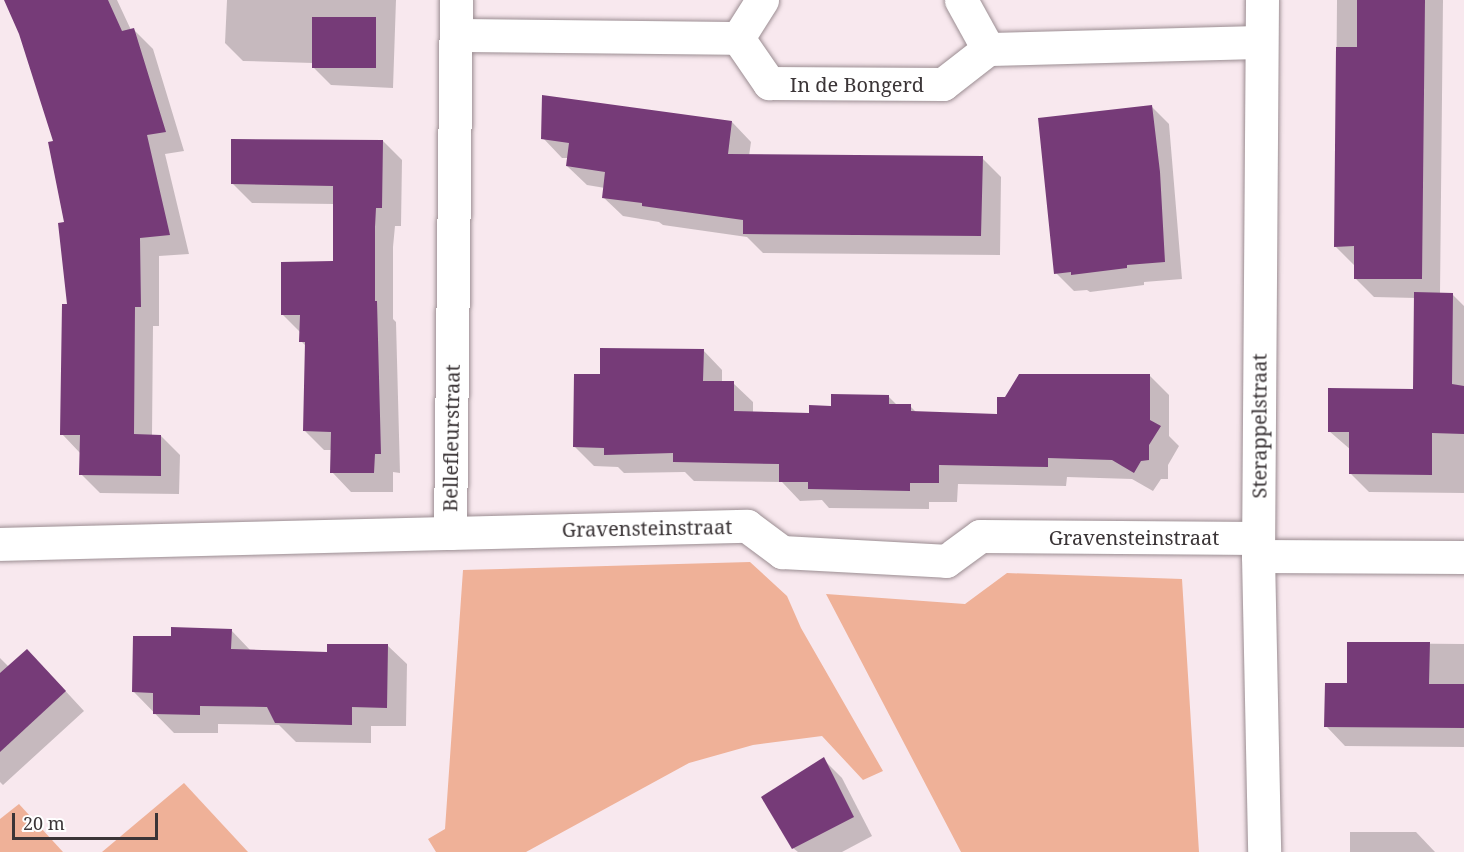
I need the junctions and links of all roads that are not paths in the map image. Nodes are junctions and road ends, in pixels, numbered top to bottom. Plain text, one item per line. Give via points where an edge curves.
1 (456, 0) edge
2 (762, 0) edge
3 (961, 0) edge
4 (1262, 0) edge
5 (456, 35) junction
6 (738, 38) junction
7 (1261, 42) junction
8 (988, 49) junction
9 (450, 533) junction
10 (0, 544) edge
11 (1258, 547) junction
12 (1464, 556) edge
13 (1264, 852) edge

1 - 5 street, Bellefleurstraat
2 - 6 street
3 - 8 street
4 - 7 street, Sterappelstraat
5 - 6 street
5 - 9 street, Bellefleurstraat
6 - 8 street, In de Bongerd via 769,83 944,84
7 - 8 street
7 - 11 street, Sterappelstraat
9 - 10 street, Bellefleurstraat
9 - 11 street, Gravensteinstraat via 747,526 782,552 945,561 980,536
11 - 12 street, Gravensteinstraat
11 - 13 street, Sterappelstraat

